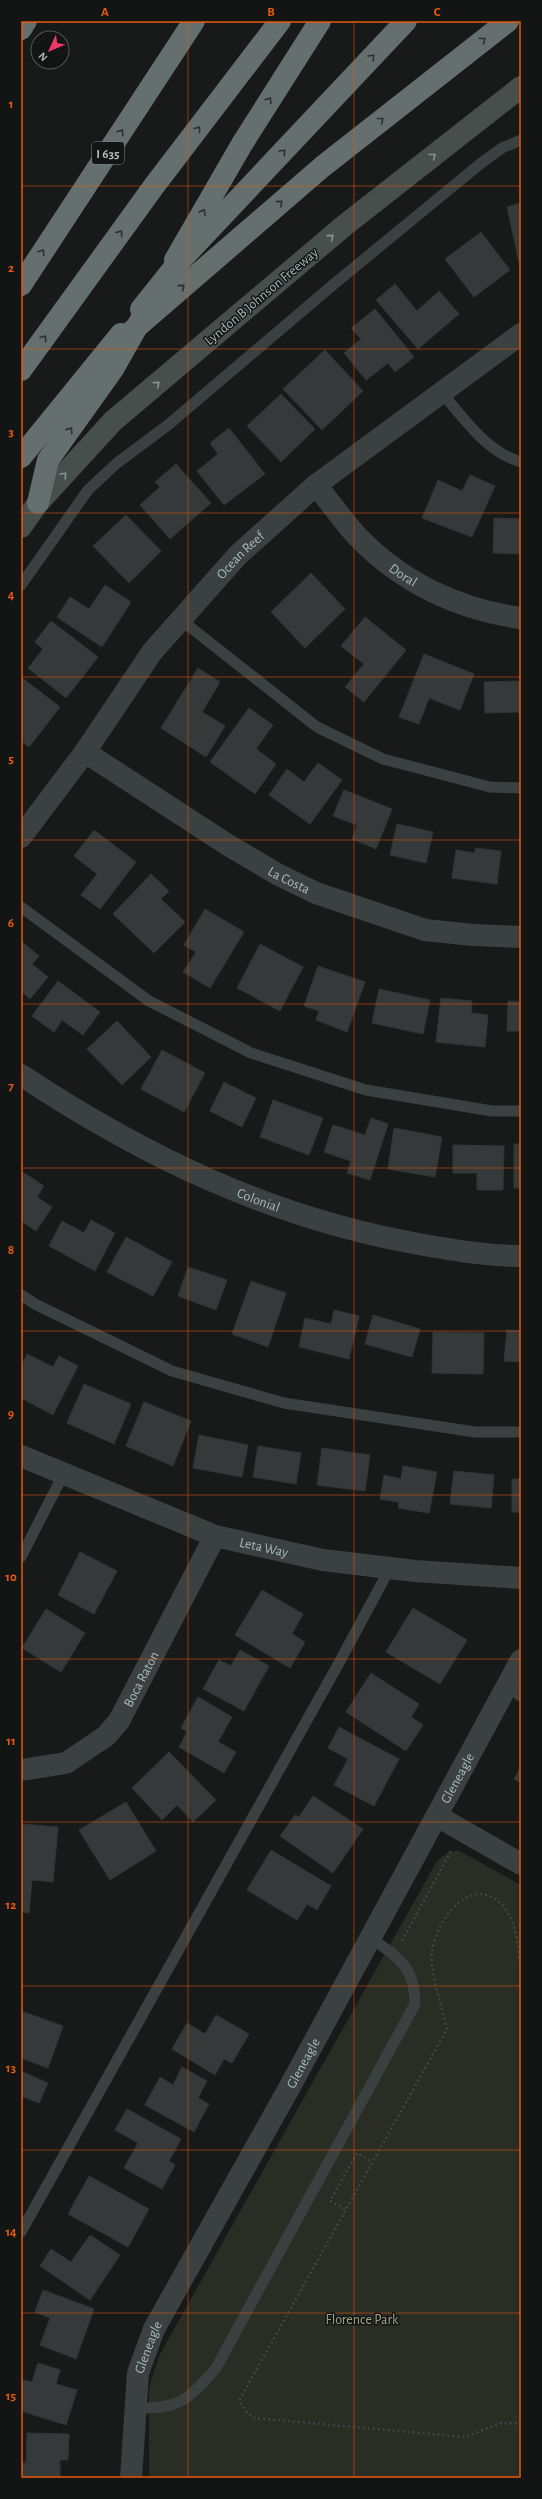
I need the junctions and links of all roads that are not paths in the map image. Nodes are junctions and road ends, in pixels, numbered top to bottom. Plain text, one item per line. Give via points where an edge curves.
1 (26, 21) edge
2 (194, 21) edge
3 (280, 21) edge
4 (320, 21) edge
5 (406, 21) edge
6 (508, 21) edge
7 (21, 28) edge
8 (521, 87) edge
9 (521, 140) edge
10 (21, 285) edge
11 (129, 329) junction
12 (521, 334) edge
13 (21, 370) edge
14 (441, 392) junction
15 (21, 458) edge
16 (521, 462) edge
17 (316, 485) junction
18 (38, 503) junction
19 (21, 527) edge
20 (21, 585) edge
21 (521, 618) edge
22 (180, 619) junction
23 (85, 752) junction
24 (521, 788) edge
25 (21, 837) edge
26 (21, 907) edge
27 (521, 937) edge
28 (21, 1075) edge
29 (521, 1111) edge
30 (521, 1256) edge
31 (21, 1294) edge
32 (521, 1432) edge
33 (21, 1456) edge
34 (63, 1475) junction
35 (215, 1536) junction
36 (21, 1557) edge
37 (390, 1568) junction
38 (521, 1578) edge
39 (521, 1660) edge
40 (514, 1691) edge
41 (21, 1770) edge
42 (437, 1816) junction
43 (521, 1864) edge
44 (371, 1938) junction
45 (21, 2232) edge
46 (136, 2408) junction
47 (131, 2478) edge

1 - 7 highway
10 -> 2 highway, I 635
13 -> 3 highway via 154,186
18 -> 4 highway via 48,460 113,368 242,144
11 -> 5 highway, bridge via 177,264
11 -> 6 highway, bridge via 322,167
18 -> 8 main road, Lyndon B Johnson Freeway via 113,421 345,225
9 - 20 lane via 502,148 480,164 168,425 117,462 88,490
11 - 15 highway via 90,371
12 - 14 street, Ocean Reef
14 - 16 lane via 488,445 508,458
14 - 17 street, Ocean Reef
17 - 21 street, Doral via 358,536 389,565 432,592 497,615
17 - 22 street, Ocean Reef via 238,555
18 - 19 main road, Lyndon B Johnson Freeway
22 - 23 street, Ocean Reef via 152,652
22 - 24 lane via 317,727 383,759 490,787
23 - 25 street, Ocean Reef
23 - 27 street, La Costa via 228,845 316,893 425,930
26 - 29 lane via 149,1001 251,1052 366,1090 492,1110
28 - 30 street, Colonial via 71,1108 153,1153 218,1185 288,1212 385,1238 483,1256
31 - 32 lane via 36,1304 172,1371 284,1403 475,1432
33 - 34 street, Leta Way
34 - 35 street, Leta Way
34 - 36 lane
35 - 37 street, Leta Way via 324,1560
35 - 41 street, Boca Raton via 119,1721 106,1736 66,1762
37 - 38 street, Leta Way
37 - 45 lane
39 - 40 street, Gleneagle
40 - 42 street, Gleneagle
42 - 43 street
42 - 44 street, Gleneagle
44 - 46 street, Gleneagle via 154,2329 138,2373
44 - 46 lane via 395,1955 410,1973 415,1988 415,2004 216,2368 198,2389 181,2401 161,2408
46 - 47 street, Gleneagle

